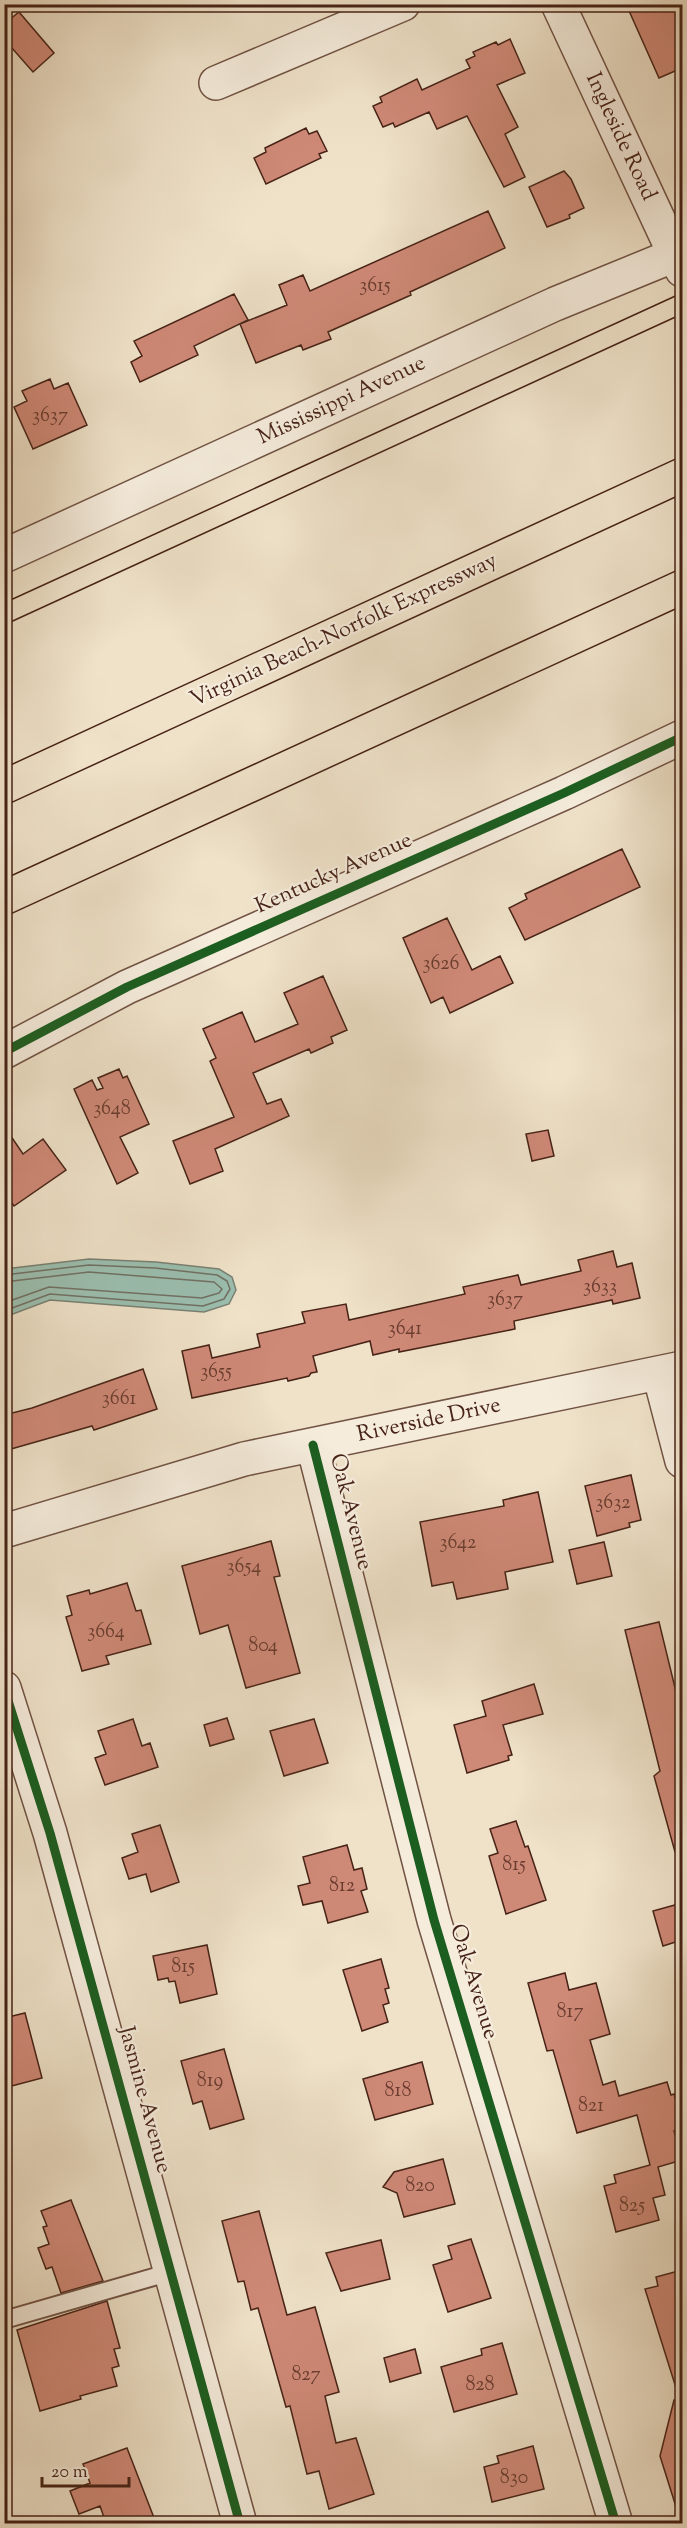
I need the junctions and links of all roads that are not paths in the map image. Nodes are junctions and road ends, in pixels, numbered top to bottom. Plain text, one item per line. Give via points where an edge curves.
1 (403, 4) edge
2 (558, 4) edge
3 (216, 83) dead end
4 (680, 259) edge
5 (679, 477) edge
6 (4, 556) edge
7 (682, 587) edge
8 (682, 737) edge
9 (4, 787) edge
10 (4, 898) edge
11 (4, 1052) edge
12 (671, 1371) edge
13 (313, 1445) junction
14 (682, 1461) edge
15 (4, 1531) edge
16 (4, 1688) edge
17 (171, 2272) junction
18 (4, 2320) edge
19 (240, 2523) edge
20 (616, 2523) edge

1 - 3 street
2 - 4 street, Ingleside Road
4 - 6 street, Mississippi Avenue via 555,304
5 - 9 highway, Virginia Beach-Norfolk Expressway
7 - 10 highway
8 - 11 street, Kentucky Avenue via 127,987
12 - 13 street, Riverside Drive
12 - 14 street
13 - 15 street, Riverside Drive via 244,1460
13 - 20 street, Oak Avenue via 434,1920
16 - 17 street, Jasmine Avenue via 50,1833
17 - 18 lane
17 - 19 street, Jasmine Avenue

